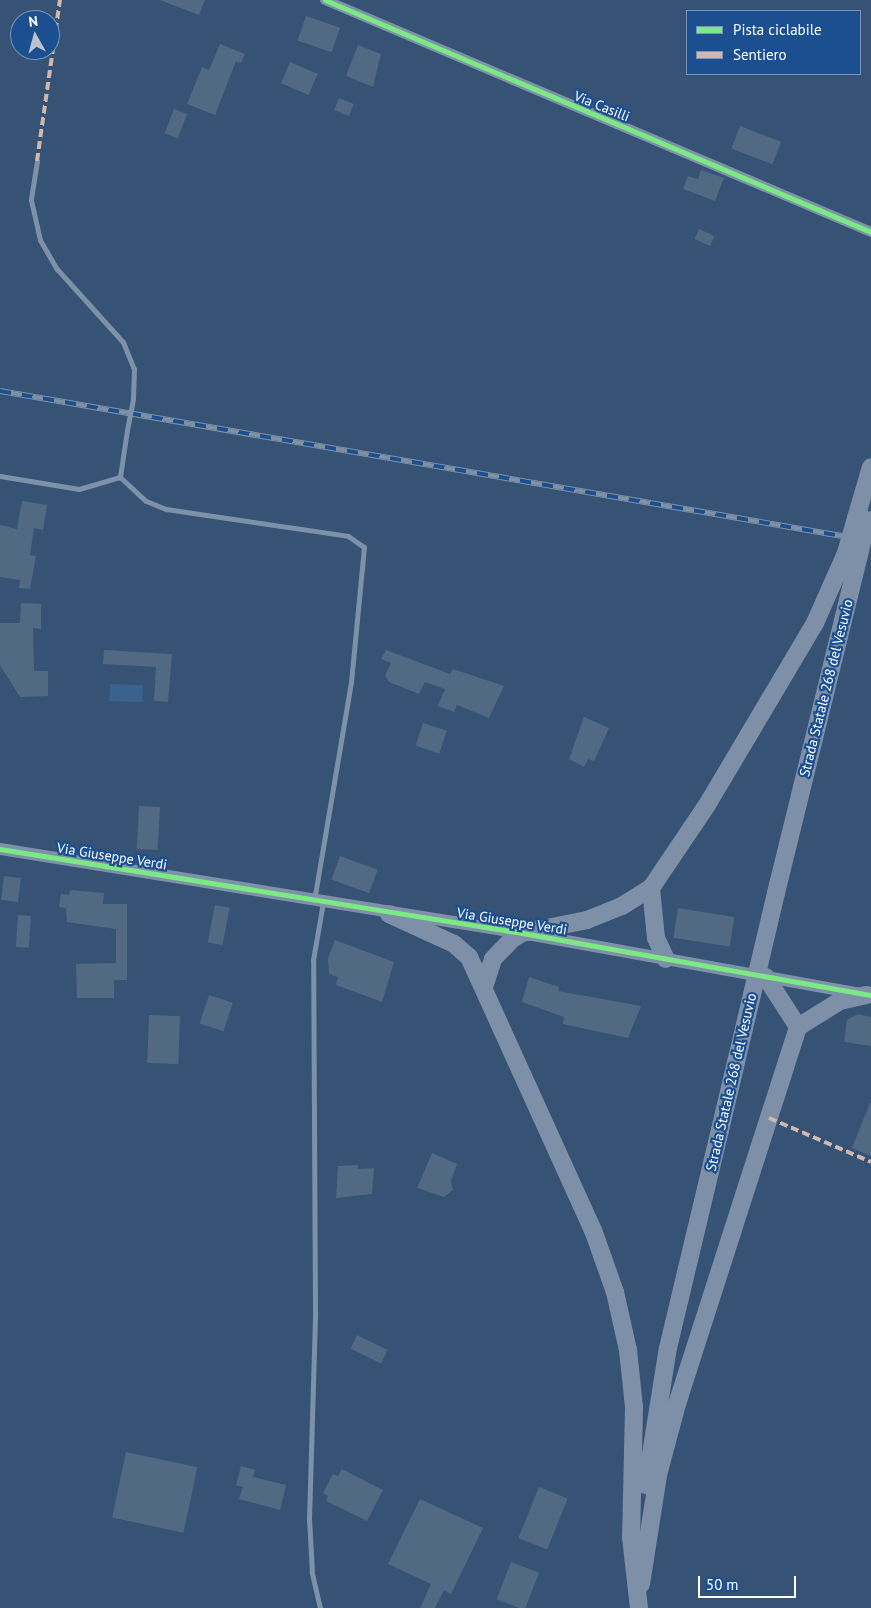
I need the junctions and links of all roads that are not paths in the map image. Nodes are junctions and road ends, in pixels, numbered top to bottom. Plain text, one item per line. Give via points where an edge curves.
1 (325, 0) edge
2 (37, 160) dead end
3 (871, 232) edge
4 (871, 467) edge
5 (0, 476) edge
6 (120, 476) junction
7 (871, 503) edge
8 (862, 519) junction
9 (852, 554) junction
10 (0, 850) edge
11 (651, 888) junction
12 (319, 902) junction
13 (389, 914) junction
14 (522, 933) junction
15 (666, 959) junction
16 (766, 977) junction
17 (484, 987) junction
18 (869, 995) edge
19 (798, 1027) junction
20 (641, 1584) junction
21 (320, 1608) edge
22 (640, 1608) edge

1 - 3 street, Via Casilli
2 - 6 lane, bridge via 32,200 40,240 57,269 123,342 134,369 133,399
4 - 8 highway
5 - 6 lane via 79,488
6 - 12 lane via 146,501 166,509 348,536 364,547 351,682
7 - 8 highway
8 - 9 highway, bridge
9 - 11 highway via 707,805
9 - 20 highway, Strada Statale 268 del Vesuvio, bridge via 659,1391 646,1480
10 - 12 street, Via Giuseppe Verdi
11 - 14 highway via 622,906 587,920
11 - 15 highway via 656,938
12 - 13 street, Via Giuseppe Verdi
12 - 21 lane via 313,960 315,1312 309,1519 312,1572
13 - 14 street, Via Giuseppe Verdi
13 - 17 highway via 454,944 469,957
14 - 15 street, Via Giuseppe Verdi
14 - 17 highway via 493,959
15 - 16 street, Via Giuseppe Verdi
16 - 18 street, Via Giuseppe Verdi
16 - 19 highway
17 - 22 highway via 593,1230 615,1292 634,1407 631,1537
18 - 19 highway via 840,1001
19 - 20 highway via 677,1404 658,1475
20 - 22 highway, Strada Statale 268 del Vesuvio

